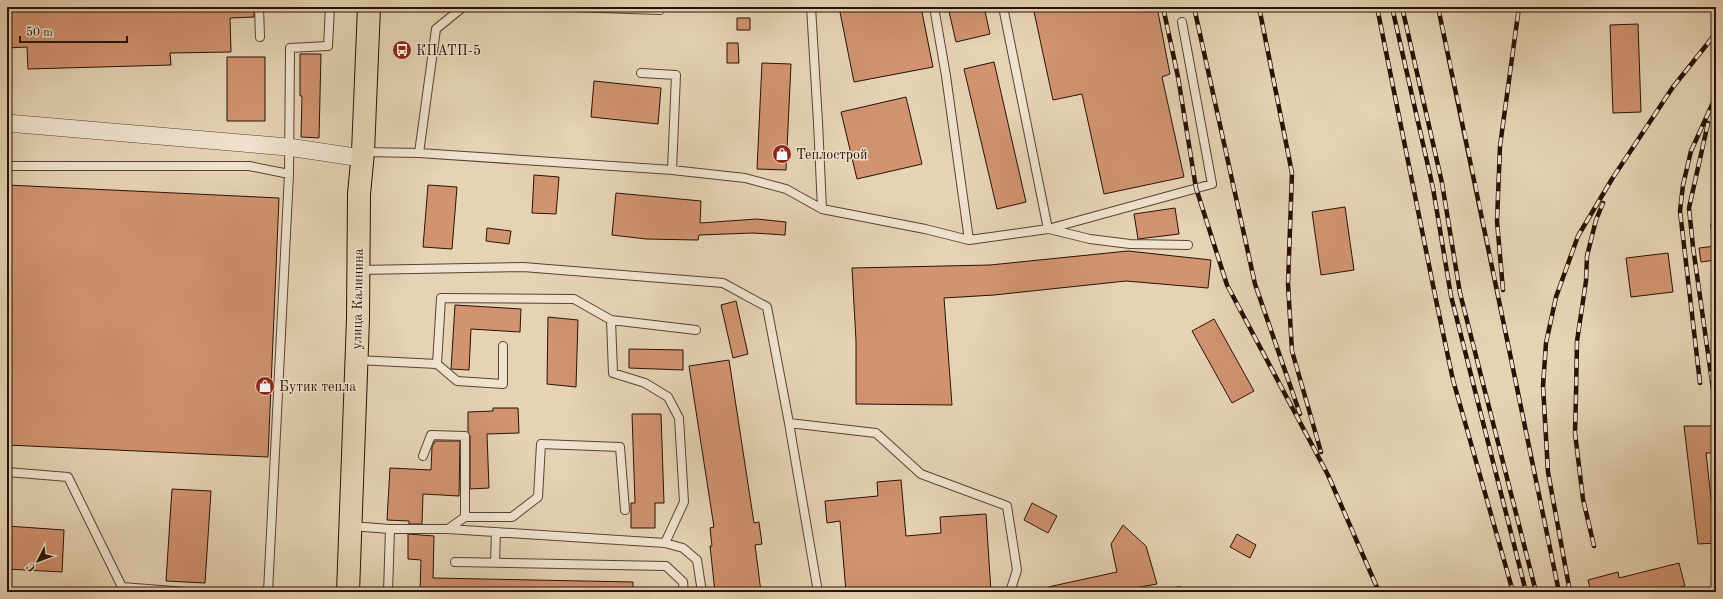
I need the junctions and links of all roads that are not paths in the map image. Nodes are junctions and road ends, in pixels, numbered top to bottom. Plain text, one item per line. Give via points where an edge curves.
1 (259, 7) edge
2 (330, 7) edge
3 (369, 7) edge
4 (462, 7) edge
5 (572, 7) edge
6 (811, 7) edge
7 (934, 7) edge
8 (1003, 7) edge
9 (660, 10) dead end
10 (1182, 22) dead end
11 (260, 37) dead end
12 (641, 73) dead end
13 (7, 123) edge
14 (288, 147) junction
15 (419, 153) junction
16 (362, 155) junction
17 (7, 166) edge
18 (672, 170) junction
19 (289, 174) junction
20 (822, 209) junction
21 (1048, 229) junction
22 (969, 240) junction
23 (1188, 245) dead end
24 (358, 270) junction
25 (611, 320) junction
26 (696, 330) dead end
27 (503, 346) dead end
28 (356, 360) junction
29 (437, 364) junction
30 (790, 423) junction
31 (423, 456) dead end
32 (7, 472) edge
33 (625, 510) dead end
34 (465, 517) junction
35 (351, 525) junction
36 (390, 529) junction
37 (448, 529) junction
38 (496, 532) junction
39 (665, 543) junction
40 (454, 562) dead end
41 (495, 562) junction
42 (186, 592) edge
43 (268, 592) edge
44 (348, 592) edge
45 (388, 592) edge
46 (684, 592) edge
47 (702, 592) edge
48 (818, 592) edge
49 (1010, 592) edge

1 - 11 lane
2 - 14 lane via 328,46 290,48
3 - 16 main road, улица Калинина
4 - 15 lane via 436,29
5 - 9 lane
6 - 20 lane
7 - 22 lane
8 - 21 lane
10 - 21 lane via 1212,184
12 - 18 lane via 676,75
13 - 14 street
14 - 16 street
14 - 19 lane
15 - 16 lane
15 - 18 lane
16 - 24 main road, улица Калинина
17 - 19 lane via 249,166
18 - 20 lane via 745,178 786,189
19 - 43 lane
20 - 22 lane
21 - 22 lane
21 - 23 lane via 1090,239 1130,244
24 - 28 main road, улица Калинина
24 - 30 lane via 523,267 723,283 767,307
25 - 26 lane
25 - 29 lane via 574,299 441,298
25 - 39 lane via 614,373 645,383 668,397 679,418 684,502
27 - 29 lane via 503,384 457,381
28 - 29 lane
28 - 35 main road, улица Калинина
30 - 48 lane
30 - 49 lane via 876,433 921,474 1007,506 1017,570
31 - 34 lane via 431,435 465,436
32 - 42 lane via 68,477 122,587
33 - 34 lane via 620,447 541,444 538,497 512,517
34 - 37 lane
35 - 36 lane
35 - 44 main road, улица Калинина
36 - 37 lane
36 - 45 lane
37 - 38 lane
38 - 39 lane
38 - 41 lane
39 - 47 lane via 683,548 697,560
40 - 41 lane
41 - 46 lane via 666,566 683,582

